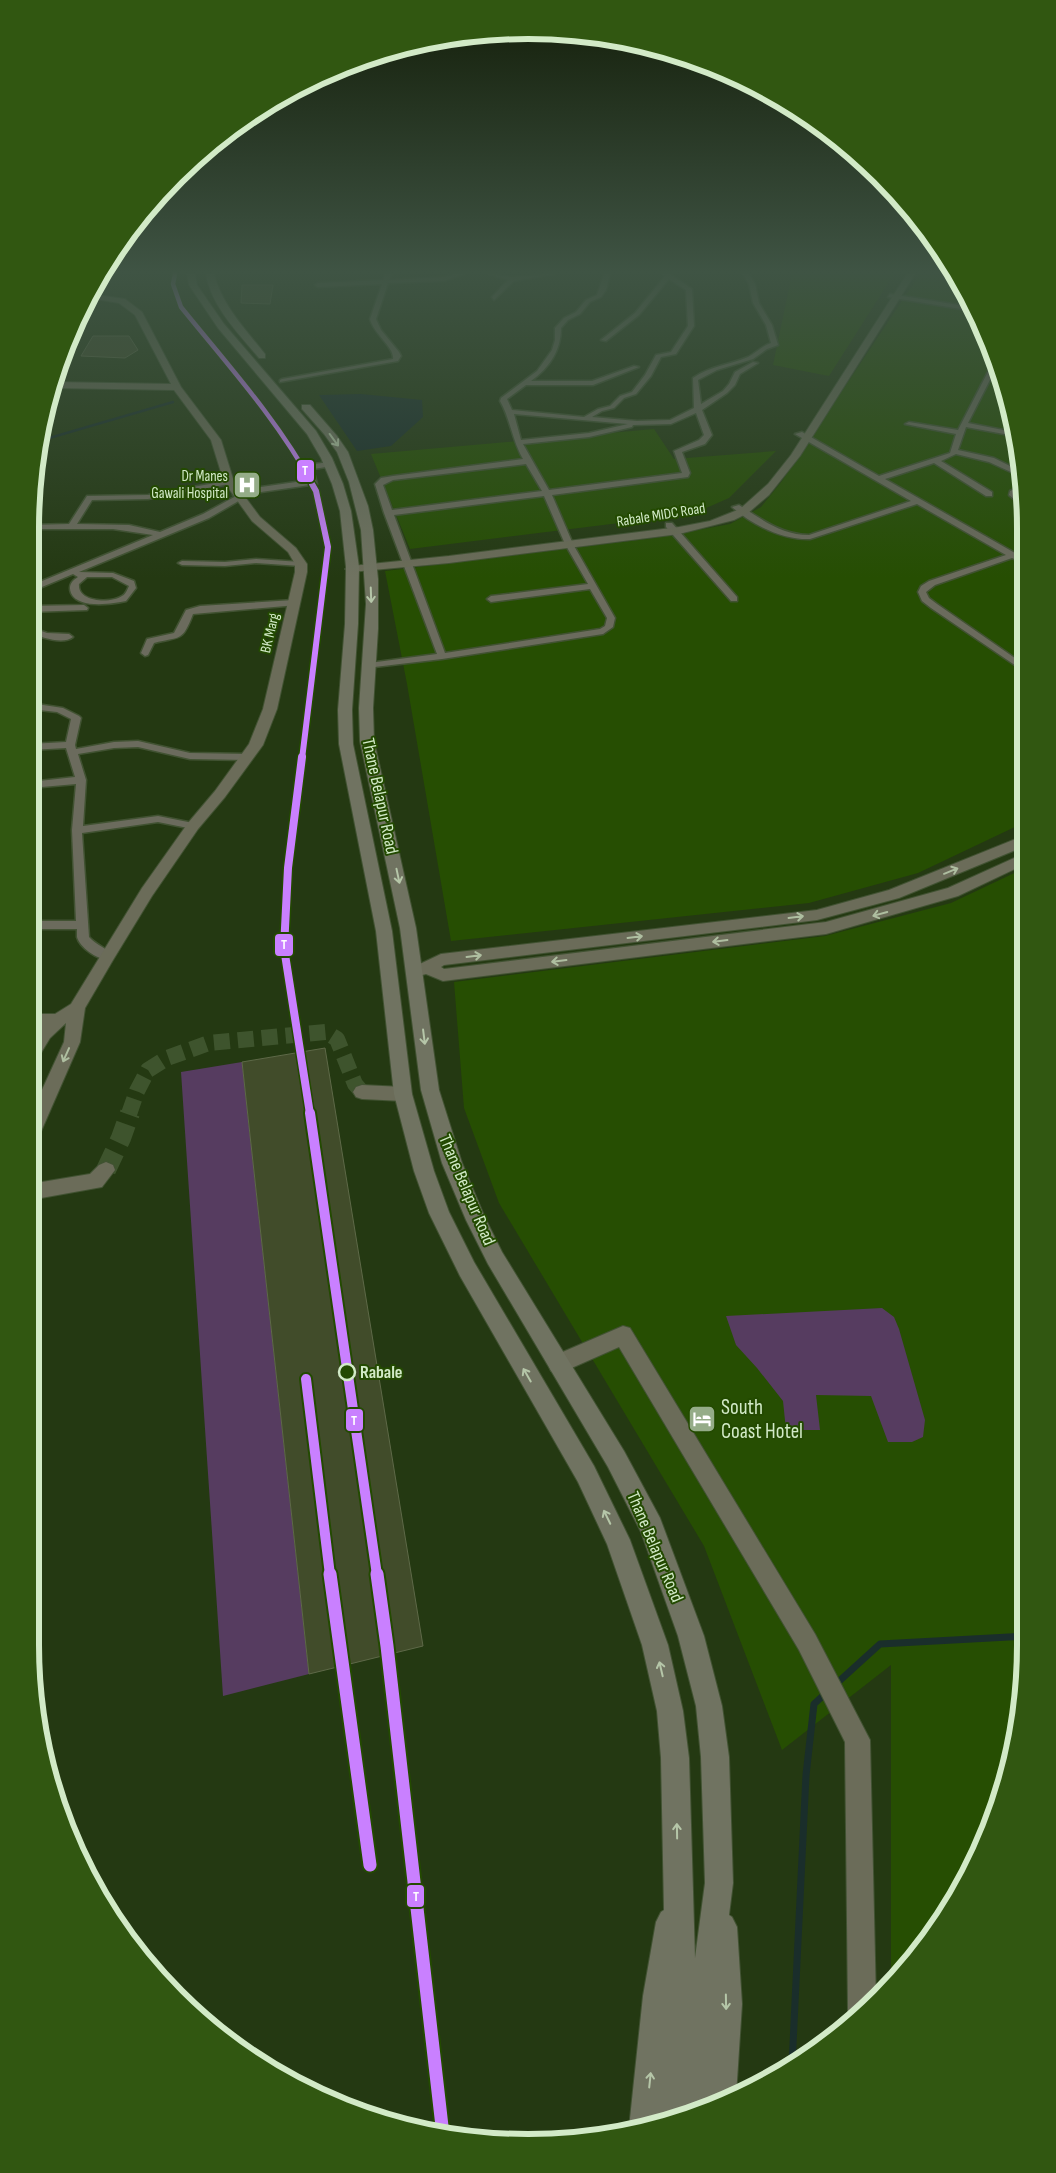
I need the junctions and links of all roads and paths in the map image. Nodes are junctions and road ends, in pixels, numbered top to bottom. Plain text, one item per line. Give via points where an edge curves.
1 (171, 375) edge
2 (263, 375) edge
3 (277, 375) edge
4 (316, 375) edge
5 (535, 375) edge
6 (613, 375) edge
7 (648, 375) edge
8 (704, 375) edge
9 (736, 375) edge
10 (844, 375) edge
11 (989, 375) edge
12 (282, 382) junction
13 (527, 383) junction
14 (60, 386) edge
15 (177, 387) junction
16 (698, 410) junction
17 (510, 412) junction
18 (585, 418) junction
19 (637, 423) junction
20 (909, 424) dead end
21 (965, 425) junction
22 (960, 433) junction
23 (1008, 433) edge
24 (802, 436) junction
25 (518, 442) junction
26 (955, 452) junction
27 (529, 461) junction
28 (936, 461) junction
29 (330, 464) junction
30 (1014, 471) edge
31 (879, 479) junction
32 (235, 491) junction
33 (547, 493) junction
34 (989, 494) dead end
35 (918, 501) junction
36 (740, 509) junction
37 (388, 513) junction
38 (72, 526) junction
39 (39, 527) edge
40 (671, 528) junction
41 (160, 535) junction
42 (568, 541) junction
43 (1013, 555) junction
44 (1017, 557) edge
45 (407, 561) junction
46 (182, 563) dead end
47 (301, 564) junction
48 (360, 565) junction
49 (67, 574) junction
50 (85, 574) junction
51 (39, 585) edge
52 (594, 586) junction
53 (491, 599) dead end
54 (734, 599) dead end
55 (294, 602) junction
56 (84, 608) dead end
57 (39, 609) edge
58 (39, 633) edge
59 (69, 637) dead end
60 (145, 653) dead end
61 (442, 656) junction
62 (1017, 664) edge
63 (369, 666) junction
64 (39, 707) edge
65 (39, 747) edge
66 (72, 748) junction
67 (248, 757) junction
68 (81, 780) junction
69 (39, 783) edge
70 (193, 826) junction
71 (78, 830) junction
72 (1017, 847) edge
73 (1017, 862) edge
74 (894, 894) junction
75 (904, 907) junction
76 (39, 925) edge
77 (82, 925) junction
78 (744, 931) junction
79 (107, 956) junction
80 (421, 969) junction
81 (77, 1008) junction
82 (39, 1020) edge
83 (58, 1020) junction
84 (39, 1037) edge
85 (362, 1092) dead end
86 (403, 1094) junction
87 (39, 1116) edge
88 (106, 1170) tunnel mouth
89 (39, 1190) edge
90 (558, 1364) junction
91 (678, 1879) junction
92 (719, 1883) junction
93 (692, 2000) junction
94 (862, 2003) edge
95 (721, 2095) edge
96 (695, 2104) edge
97 (672, 2112) edge
98 (646, 2120) edge

1 - 15 street
2 - 29 main road, Thane Belapur Road via 312,433
3 - 12 main road, Thane Belapur Road
4 - 12 street
5 - 13 street
6 - 13 street via 593,383
7 - 18 street via 634,393
8 - 16 street via 695,382
9 - 16 street via 732,385
10 - 24 street, Rabale MIDC Road
11 - 21 street
12 -> 48 main road, Thane Belapur Road via 327,430 346,458 366,519
13 - 17 street via 504,398
14 - 15 street
15 - 32 street via 216,440
16 - 19 street via 670,422
16 - 33 street via 708,435 698,444 678,451 685,475
17 - 18 street
17 - 25 street
18 - 19 street
19 - 25 street via 602,433
20 - 22 street
21 - 22 street
21 - 23 street
22 - 26 street
24 - 31 street
24 - 36 street, Rabale MIDC Road via 795,456 760,498
25 - 27 street
26 - 28 street
26 - 30 street via 991,460
27 - 33 street
27 - 37 street via 384,480 379,484
28 - 31 street
28 - 34 street
29 - 32 street via 308,467 314,482
29 - 48 main road, Thane Belapur Road via 345,502
31 - 35 street
32 - 38 street via 90,498
32 - 41 street via 206,516
32 - 47 street via 256,519 292,550
33 - 37 street
33 - 42 street
35 - 36 street via 801,538 785,535
35 - 43 street
36 - 40 street, Rabale MIDC Road via 705,525
37 - 45 street
38 - 39 street
38 - 41 street via 136,529
40 - 42 street, Rabale MIDC Road
40 - 54 street
41 - 49 street
42 - 45 street, Rabale MIDC Road
42 - 52 street
43 - 44 street
43 - 62 street via 932,583 922,592 934,606
45 - 48 street, Rabale MIDC Road
45 - 61 street
46 - 47 street via 256,561
47 - 55 street, BK Marg
48 -> 63 main road, Thane Belapur Road via 371,626
48 - 86 main road, Thane Belapur Road via 344,718 346,744 384,931
49 - 50 street
49 - 51 street
50 - 50 street via 74,586 77,596 88,601 123,599 133,586 113,576
52 - 53 street
52 - 61 street via 611,618 609,627 603,631
55 - 60 street via 189,612 175,637 150,641
55 - 67 street, BK Marg via 270,709 256,746
56 - 57 street
58 - 59 street
61 - 63 street
63 -> 80 main road, Thane Belapur Road via 365,716 367,741
64 - 66 street via 54,708 76,718
65 - 66 street
66 - 67 street via 136,744 183,755
66 - 68 street
67 - 70 street, BK Marg
68 - 69 street
68 - 71 street
70 - 71 street via 158,819
70 - 79 street, BK Marg
71 - 77 street
74 -> 72 street
73 - 75 street via 953,892
74 - 75 street
78 -> 74 street
75 -> 78 street via 826,928
76 - 77 street
77 - 79 street via 83,938 92,948
78 - 80 street via 443,975
79 - 81 street, BK Marg
80 -> 90 main road, Thane Belapur Road via 430,1090 452,1163 495,1258
81 - 83 street
81 -> 87 street via 72,1042
82 - 83 street
83 - 84 street
85 - 86 street
91 -> 86 main road, Thane Belapur Road via 675,1758 670,1711 656,1645 640,1599 618,1540 586,1474 467,1270 439,1213
88 - 89 street via 95,1181
90 - 92 main road, Thane Belapur Road via 616,1460 651,1526 691,1636 709,1706 715,1757
90 - 94 street via 623,1335 807,1642 857,1740
91 - 93 main road, Thane Belapur Road
98 -> 91 main road via 658,1996
92 - 93 main road, Thane Belapur Road
92 -> 95 main road via 727,2004
93 - 96 main road
93 - 97 main road

